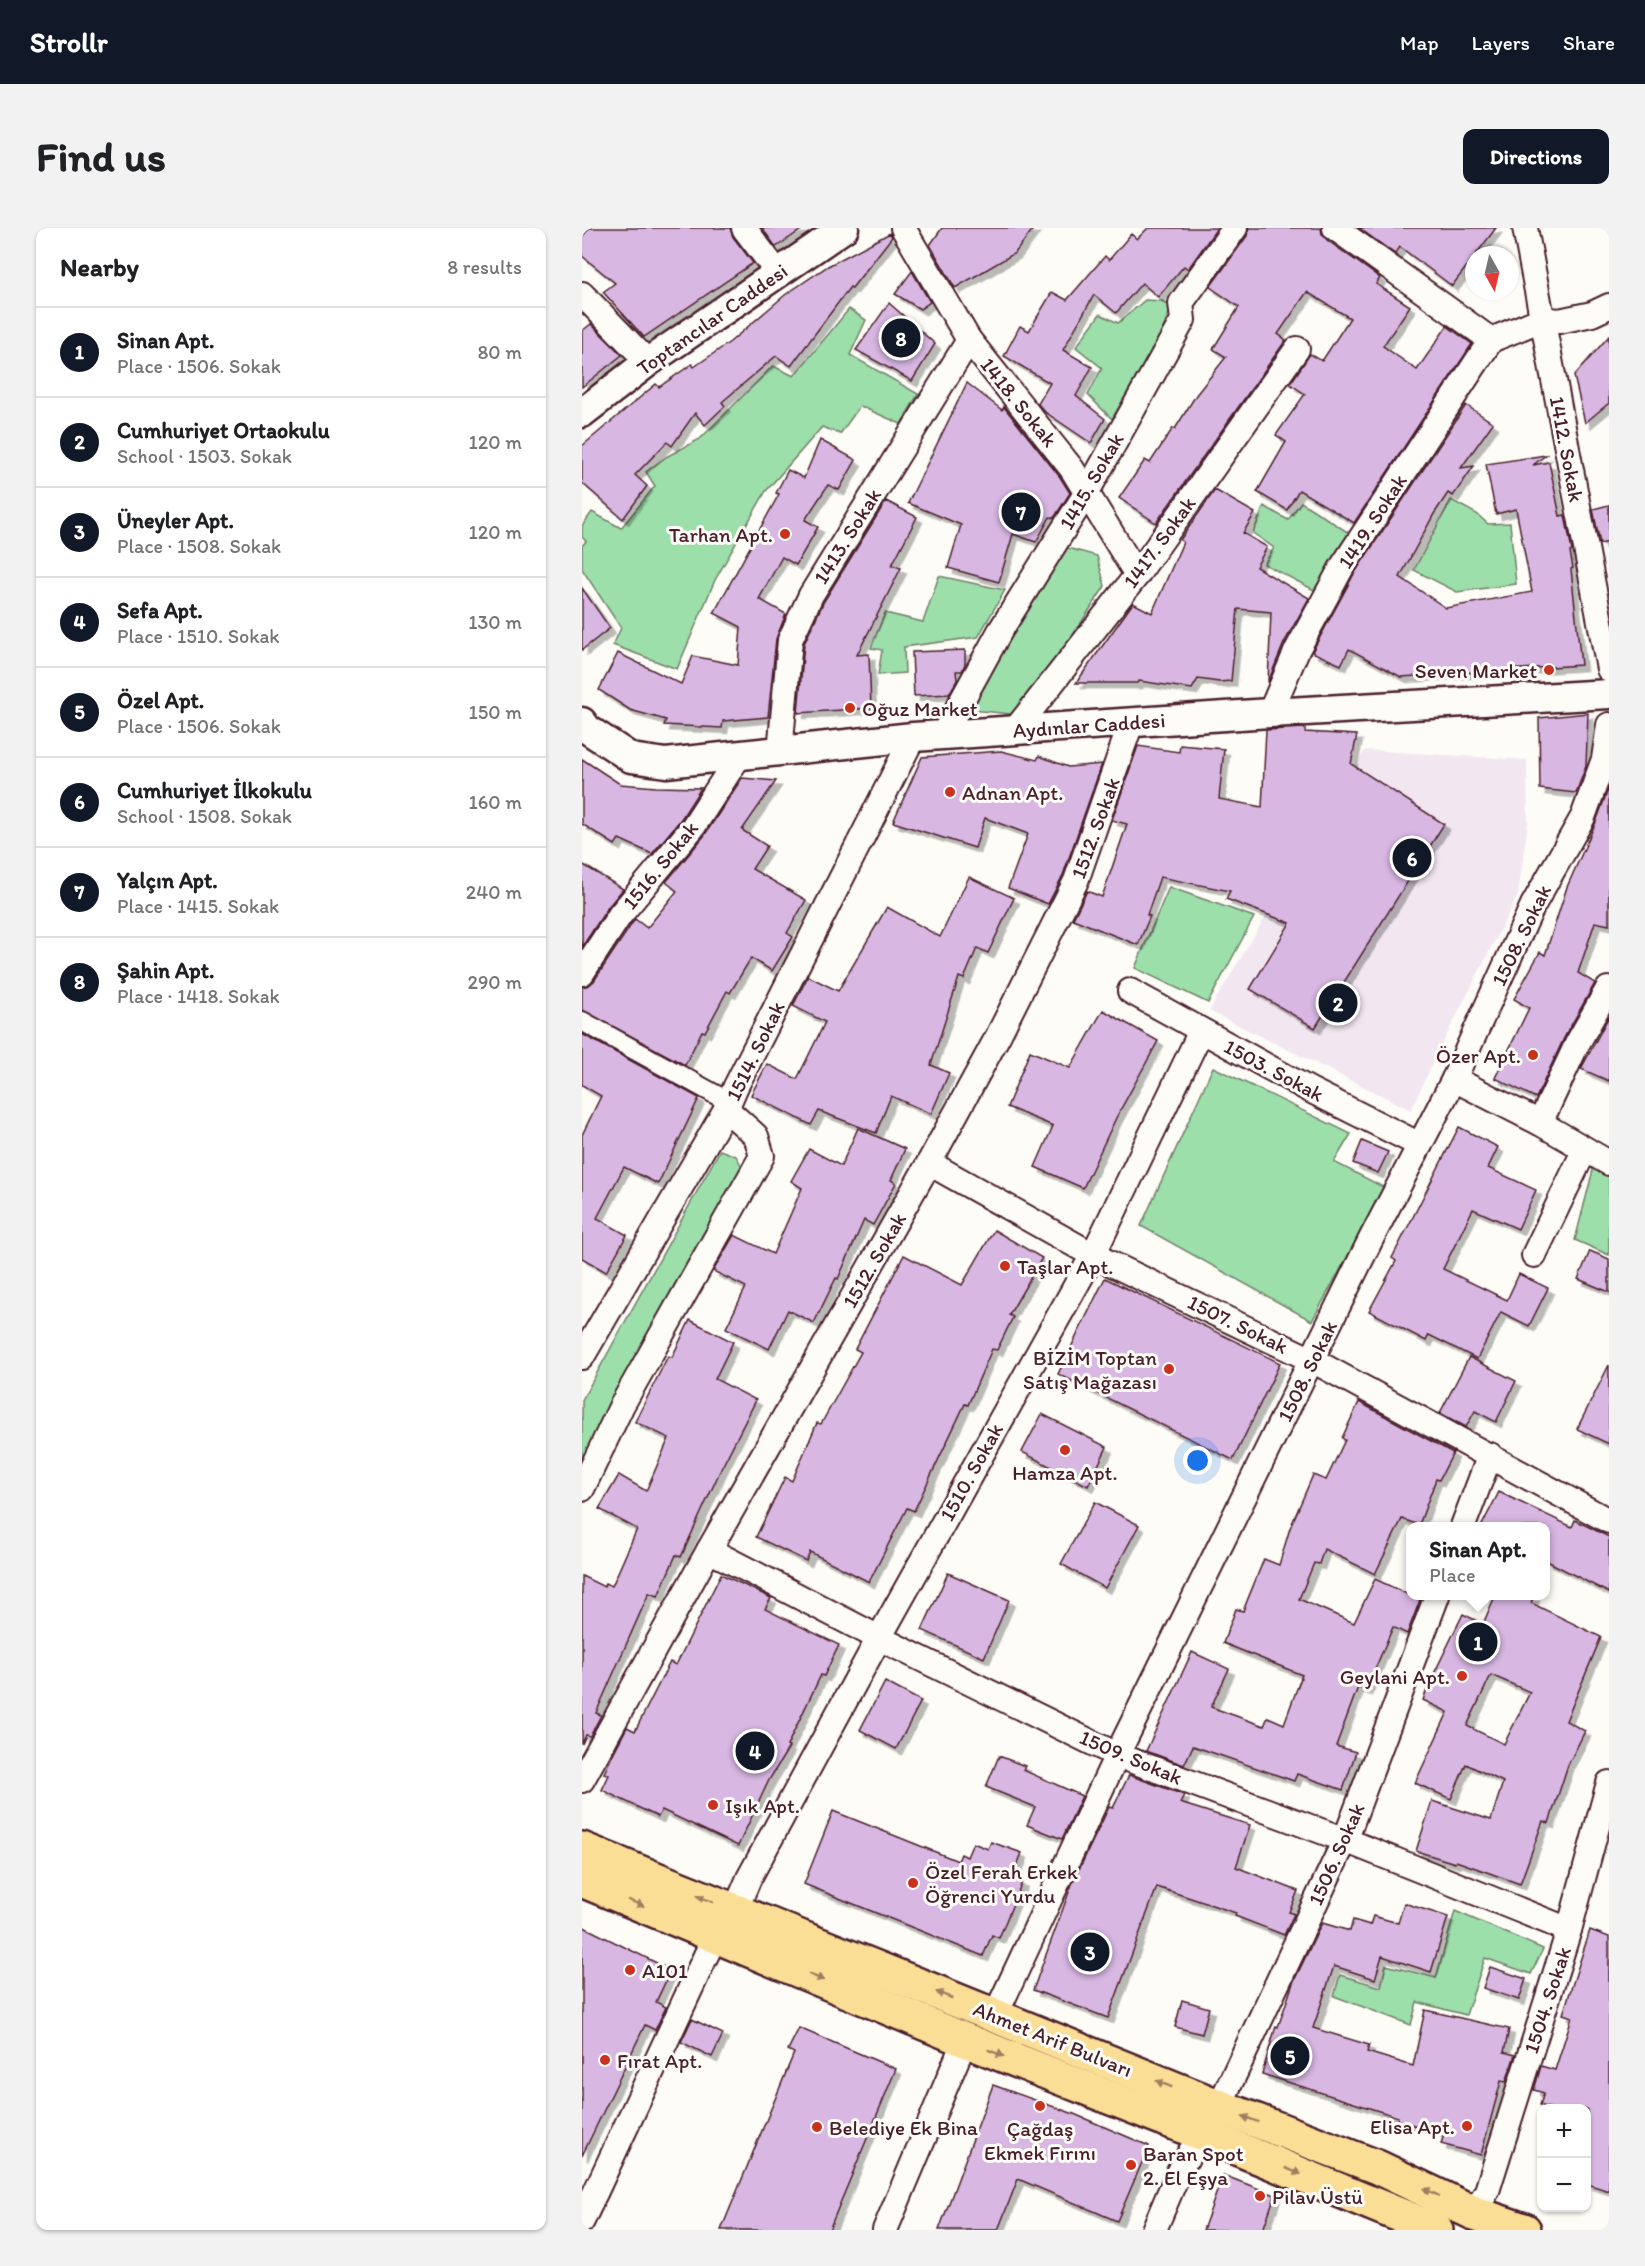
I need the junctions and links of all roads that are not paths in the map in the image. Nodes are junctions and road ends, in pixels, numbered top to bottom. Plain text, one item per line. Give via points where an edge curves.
1 (744, 228) edge
2 (844, 228) edge
3 (903, 228) edge
4 (1235, 228) edge
5 (1335, 228) edge
6 (1525, 228) edge
7 (778, 273) junction
8 (582, 294) edge
9 (1609, 306) edge
10 (1542, 319) junction
11 (969, 339) junction
12 (1491, 340) junction
13 (1297, 349) dead end
14 (648, 362) junction
15 (582, 413) edge
16 (1087, 492) junction
17 (1137, 575) junction
18 (1609, 669) edge
19 (1609, 694) edge
20 (1270, 713) junction
21 (582, 722) edge
22 (1131, 723) junction
23 (1609, 725) edge
24 (1014, 730) junction
25 (943, 735) junction
26 (913, 736) junction
27 (780, 752) junction
28 (739, 756) junction
29 (1606, 760) edge
30 (582, 974) edge
31 (1608, 989) edge
32 (1130, 991) dead end
33 (582, 1021) edge
34 (1201, 1030) junction
35 (1454, 1079) junction
36 (727, 1106) junction
37 (1540, 1123) junction
38 (1420, 1145) junction
39 (1585, 1149) junction
40 (929, 1163) junction
41 (1609, 1163) edge
42 (1093, 1255) junction
43 (1534, 1255) dead end
44 (582, 1357) edge
45 (1312, 1360) junction
46 (1490, 1455) junction
47 (582, 1490) edge
48 (1609, 1521) edge
49 (1465, 1522) edge
50 (709, 1550) junction
51 (1435, 1600) edge
52 (879, 1638) junction
53 (1117, 1755) junction
54 (582, 1780) edge
55 (1609, 1783) edge
56 (1345, 1840) junction
57 (582, 1849) edge
58 (582, 1880) edge
59 (735, 1911) junction
60 (1569, 1930) junction
61 (715, 1936) junction
62 (995, 2016) junction
63 (965, 2040) junction
64 (1218, 2106) junction
65 (1200, 2133) junction
66 (1474, 2212) junction
67 (582, 2221) edge
68 (885, 2230) edge
69 (1154, 2230) edge
70 (1436, 2230) edge
71 (1524, 2230) edge

1 - 7 street
2 - 7 street, Toptancılar Caddesi
3 - 11 street, 1418. Sokak
4 - 16 street, 1415. Sokak via 1181,303 1183,320
5 - 12 street
6 - 10 street, 1412. Sokak
7 - 14 street, Toptancılar Caddesi
8 - 14 street
9 - 10 street via 1559,321
10 - 12 street
10 - 18 street, 1412. Sokak
11 - 16 street, 1418. Sokak
11 - 27 street, 1413. Sokak via 811,595 790,640
12 - 20 street, 1419. Sokak via 1342,567 1297,650
13 - 17 street, 1417. Sokak
14 - 15 street, Toptancılar Caddesi
16 - 17 street, 1418. Sokak
16 - 25 street, 1415. Sokak via 1000,631
17 - 24 street, 1417. Sokak
19 - 20 street, Aydınlar Caddesi
20 - 22 street, Aydınlar Caddesi
21 - 28 street, Aydınlar Caddesi via 631,758 666,763
22 - 24 street, Aydınlar Caddesi
22 - 40 street, 1512. Sokak via 1076,882
23 - 29 street, 1508. Sokak
24 - 25 street, Aydınlar Caddesi
25 - 26 street, Aydınlar Caddesi
26 - 27 street, Aydınlar Caddesi
26 - 36 street, 1514. Sokak
27 - 28 street, Aydınlar Caddesi
28 - 30 street, 1516. Sokak via 693,826 620,915
29 - 35 street, 1508. Sokak via 1583,817 1533,905
31 - 37 street
32 - 34 street, 1503. Sokak
33 - 36 street
34 - 38 street, 1503. Sokak
34 - 42 street, 1510. Sokak
35 - 37 street
35 - 38 street, 1508. Sokak
36 - 44 street, 1514. Sokak
36 - 47 street via 756,1136 762,1156 622,1405
37 - 39 street
38 - 45 street, 1508. Sokak
39 - 41 street
39 - 43 street
40 - 42 street, 1507. Sokak
40 - 50 street, 1512. Sokak
42 - 45 street, 1507. Sokak
42 - 52 street, 1510. Sokak
45 - 46 street, 1507. Sokak
45 - 53 street, 1508. Sokak
46 - 48 street, 1507. Sokak
46 - 49 street
50 - 52 street, 1509. Sokak
50 - 54 street, 1512. Sokak
51 - 56 street, 1506. Sokak
52 - 53 street, 1509. Sokak
52 - 59 street, 1510. Sokak via 749,1878
53 - 56 street, 1509. Sokak
53 - 62 street, 1508. Sokak
55 - 60 street, 1504. Sokak
56 - 60 street, 1509. Sokak
56 - 64 street, 1506. Sokak
59 -> 57 main road, Ahmet Arif Bulvarı
58 -> 61 main road, Ahmet Arif Bulvarı
62 -> 59 main road, Ahmet Arif Bulvarı
60 - 66 street, 1504. Sokak via 1487,2191
61 -> 63 main road, Ahmet Arif Bulvarı
61 - 67 street
64 -> 62 main road, Ahmet Arif Bulvarı
63 -> 65 main road, Ahmet Arif Bulvarı
63 - 68 street
64 - 65 street, 1506. Sokak
66 -> 64 main road, Ahmet Arif Bulvarı via 1377,2168
65 - 69 street, 1506. Sokak
65 -> 70 main road, Ahmet Arif Bulvarı
66 - 71 main road, Ahmet Arif Bulvarı

